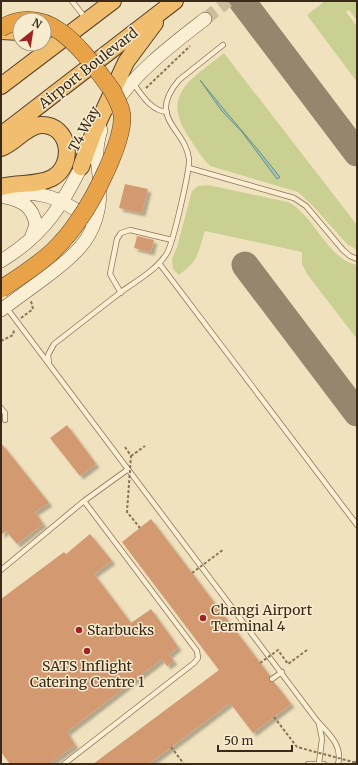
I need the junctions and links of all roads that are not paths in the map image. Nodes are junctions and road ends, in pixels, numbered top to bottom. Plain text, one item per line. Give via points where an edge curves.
1 (72, 1) edge
2 (113, 1) edge
3 (171, 4) edge
4 (205, 19) tunnel mouth
5 (87, 20) junction
6 (52, 28) edge
7 (1, 30) edge
8 (12, 31) edge
9 (223, 45) dead end
10 (132, 82) junction
11 (1, 86) edge
12 (167, 112) junction
13 (101, 130) junction
14 (1, 135) edge
15 (1, 148) edge
16 (81, 167) junction
17 (189, 168) junction
18 (1, 187) edge
19 (1, 197) edge
20 (63, 202) junction
21 (93, 229) junction
22 (172, 240) junction
23 (29, 241) junction
24 (357, 259) edge
25 (1, 261) edge
26 (159, 263) junction
27 (1, 289) edge
28 (121, 292) junction
29 (3, 308) edge
30 (52, 369) junction
31 (1, 408) edge
32 (5, 420) dead end
33 (127, 470) junction
34 (84, 501) junction
35 (357, 525) edge
36 (1, 570) edge
37 (282, 672) junction
38 (272, 679) dead end
39 (318, 722) junction
40 (64, 764) edge
41 (308, 764) edge
42 (321, 764) edge
43 (338, 764) edge

1 - 5 lane
2 - 5 highway
3 - 14 highway, Airport Boulevard
3 - 16 highway via 126,62
4 - 10 main road, T4 Way
5 - 6 highway
5 - 11 highway
7 - 8 highway
7 - 27 highway, bridge via 26,17 46,20 64,29 112,90 122,114 117,145 78,221 47,256
9 - 12 lane via 173,86
10 - 12 lane via 151,106
10 - 13 main road, T4 Way via 116,103
12 - 17 lane via 170,124 186,148
13 - 16 main road, T4 Way
13 - 21 main road via 96,152 100,205
15 - 18 highway via 34,127 45,125 51,127 66,141 68,155 63,168 52,178
16 - 20 main road, T4 Way
17 - 22 lane
17 - 24 lane via 289,195 301,201 343,250
19 - 20 main road via 33,193 49,195
19 - 23 main road via 21,202 32,211 36,225
20 - 21 main road via 88,219
20 - 23 main road, T4 Way via 43,228
21 - 29 main road via 86,242 68,261
22 - 26 lane
22 - 28 lane via 130,230 121,233 117,239 110,274
23 - 25 main road, T4 Way
26 - 28 lane
26 - 35 lane
28 - 30 lane via 54,344 48,355
29 - 30 lane
30 - 33 lane
31 - 32 lane via 5,413
33 - 34 lane
33 - 37 lane
34 - 36 lane
34 - 40 lane via 197,651 198,658
37 - 38 lane
37 - 39 lane
39 - 42 lane via 322,739
39 - 43 lane via 337,746
41 - 42 lane

